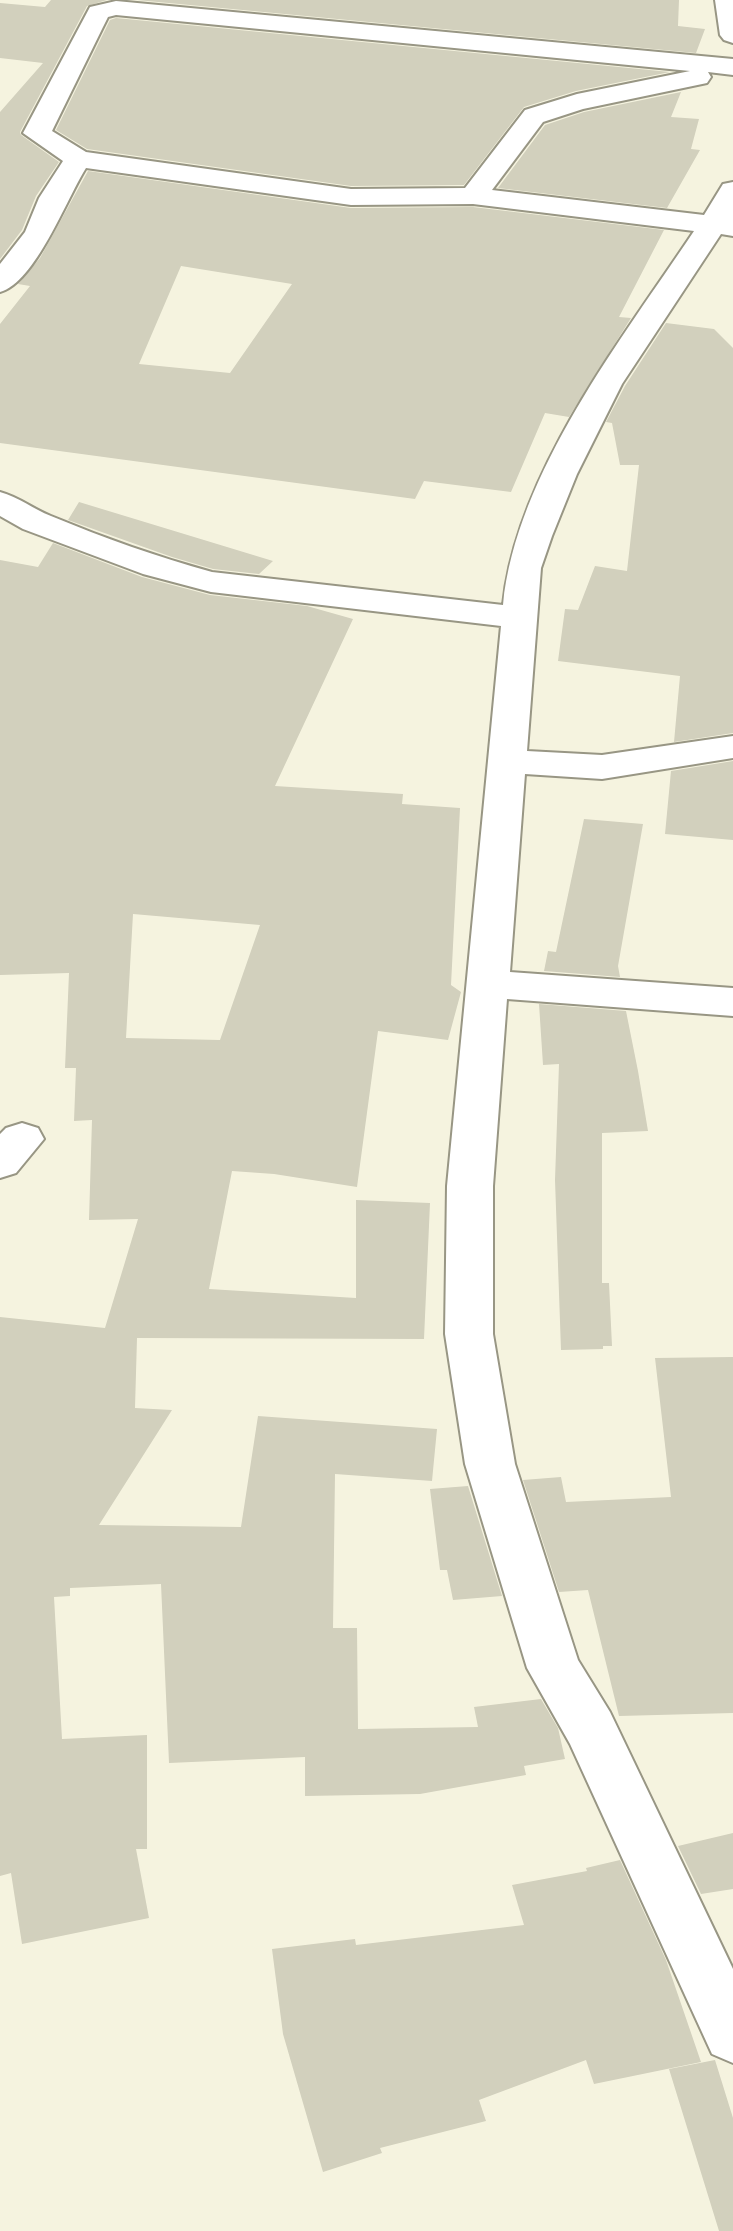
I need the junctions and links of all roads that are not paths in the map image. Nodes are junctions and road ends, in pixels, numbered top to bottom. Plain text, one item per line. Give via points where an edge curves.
1 (727, 0) edge
2 (125, 4) edge
3 (733, 32) edge
4 (464, 42) junction
5 (431, 60) dead end
6 (733, 68) edge
7 (78, 159) junction
8 (473, 196) junction
9 (727, 214) edge
10 (0, 283) edge
11 (0, 502) edge
12 (520, 618) junction
13 (733, 747) edge
14 (508, 761) junction
15 (488, 984) junction
16 (733, 1002) edge
17 (731, 2024) edge

1 - 3 street
2 - 4 street
2 - 7 street via 99,12 37,133
4 - 5 street via 435,50
4 - 6 street
6 - 8 street via 534,116
7 - 8 street via 351,197
7 - 10 street via 53,198 39,234
8 - 9 street
9 - 12 street via 640,330 567,458 524,568
11 - 12 street via 35,522 211,582
12 - 14 street
13 - 14 street via 602,767
14 - 15 street
15 - 16 street
15 - 17 street via 470,1186 469,1334 490,1464 554,1668 591,1729

